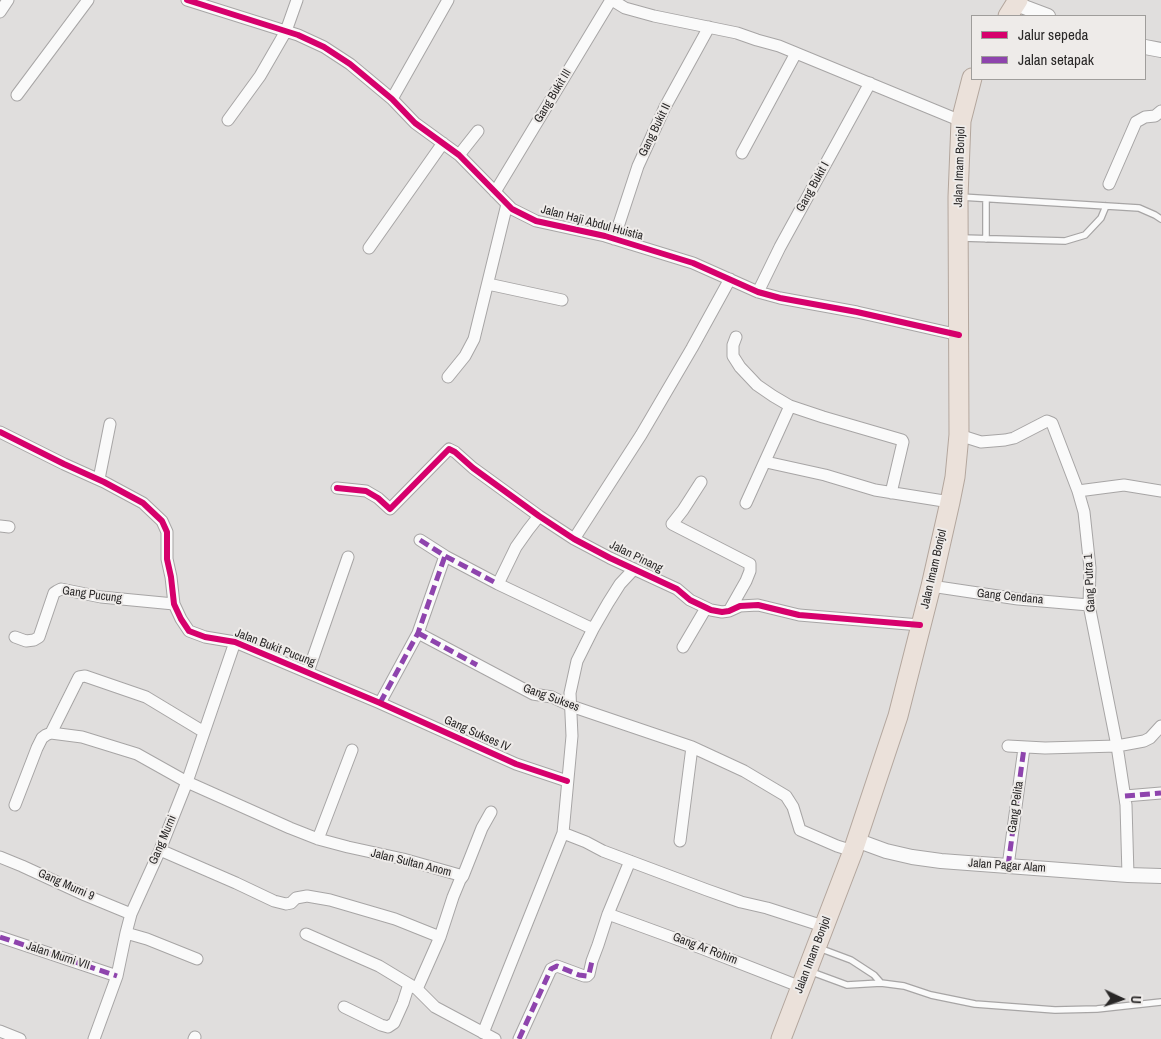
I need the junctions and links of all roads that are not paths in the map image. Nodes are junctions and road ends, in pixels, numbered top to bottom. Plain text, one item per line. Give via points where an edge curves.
1 (8, 0) edge
2 (88, 0) edge
3 (187, 0) edge
4 (296, 0) edge
5 (448, 0) edge
6 (611, 0) edge
7 (218, 4) edge
8 (1014, 7) edge
9 (0, 12) edge
10 (1044, 15) edge
11 (709, 27) junction
12 (286, 31) junction
13 (1146, 47) edge
14 (1161, 50) edge
15 (796, 53) junction
16 (971, 80) edge
17 (870, 82) junction
18 (17, 95) dead end
19 (392, 98) junction
20 (1161, 111) edge
21 (228, 120) dead end
22 (961, 121) junction
23 (478, 131) dead end
24 (444, 143) junction
25 (742, 153) dead end
26 (459, 155) junction
27 (1109, 184) dead end
28 (495, 192) junction
29 (958, 197) junction
30 (986, 199) junction
31 (507, 204) junction
32 (1106, 206) junction
33 (1161, 219) edge
34 (958, 238) junction
35 (614, 239) junction
36 (986, 239) junction
37 (369, 248) dead end
38 (730, 279) junction
39 (488, 284) junction
40 (758, 292) junction
41 (562, 300) dead end
42 (959, 335) junction
43 (736, 337) dead end
44 (448, 377) dead end
45 (790, 406) junction
46 (110, 424) dead end
47 (0, 432) edge
48 (959, 435) junction
49 (766, 462) junction
50 (99, 479) junction
51 (701, 482) dead end
52 (337, 488) dead end
53 (1078, 490) junction
54 (1161, 491) edge
55 (891, 493) junction
56 (950, 502) junction
57 (746, 503) dead end
58 (539, 516) junction
59 (574, 538) junction
60 (420, 540) dead end
61 (444, 556) junction
62 (348, 557) dead end
63 (634, 569) junction
64 (498, 584) junction
65 (931, 586) junction
66 (174, 604) junction
67 (1089, 605) junction
68 (706, 608) junction
69 (729, 611) junction
70 (920, 625) junction
71 (593, 629) junction
72 (418, 633) junction
73 (15, 636) dead end
74 (235, 642) junction
75 (683, 646) dead end
76 (308, 672) junction
77 (380, 703) junction
78 (571, 706) junction
79 (1161, 726) edge
80 (204, 732) junction
81 (51, 733) junction
82 (1008, 746) dead end
83 (1117, 746) junction
84 (692, 747) junction
85 (1024, 748) junction
86 (352, 750) dead end
87 (187, 782) junction
88 (568, 782) junction
89 (1161, 793) edge
90 (1125, 796) junction
91 (15, 805) dead end
92 (491, 812) dead end
93 (563, 833) junction
94 (318, 839) junction
95 (680, 841) dead end
96 (854, 845) junction
97 (160, 850) junction
98 (0, 857) edge
99 (630, 861) junction
100 (1008, 866) junction
101 (1128, 875) junction
102 (463, 876) junction
103 (1161, 876) edge
104 (131, 914) junction
105 (608, 914) junction
106 (824, 926) junction
107 (126, 933) junction
108 (306, 934) dead end
109 (0, 937) edge
110 (440, 937) junction
111 (816, 947) junction
112 (197, 959) dead end
113 (117, 976) junction
114 (804, 979) junction
115 (881, 983) junction
116 (413, 986) junction
117 (1161, 1002) edge
118 (344, 1007) dead end
119 (0, 1031) edge
120 (483, 1033) junction
121 (20, 1039) edge
122 (94, 1039) edge
123 (495, 1039) edge
124 (519, 1039) edge
125 (781, 1039) edge

1 - 9 street
2 - 18 street
3 - 7 street, Jalan Haji Abdul Huistia
4 - 12 street
5 - 19 street
6 - 11 street via 625,8 654,16
6 - 28 street, Gang Bukit III
7 - 12 street, Jalan Haji Abdul Huistia
8 - 10 street
11 - 15 street via 738,33
11 - 35 street, Gang Bukit II via 665,106 638,166
12 - 19 street, Jalan Haji Abdul Huistia via 324,47
12 - 21 street via 260,76
13 - 14 street
15 - 17 street
15 - 25 street
16 - 22 highway, Jalan Imam Bonjol
17 - 22 street
17 - 40 street, Gang Bukit I
19 - 24 street, Jalan Haji Abdul Huistia via 416,123
20 - 27 street via 1136,122
22 - 29 highway, Jalan Imam Bonjol
23 - 26 street
24 - 26 street, Jalan Haji Abdul Huistia
24 - 37 street
26 - 28 street, Jalan Haji Abdul Huistia
28 - 31 street, Jalan Haji Abdul Huistia
29 - 30 lane
29 - 34 highway, Jalan Imam Bonjol
30 - 32 lane
30 - 36 lane
31 - 35 street, Jalan Haji Abdul Huistia via 536,221
31 - 39 street
32 - 33 lane via 1139,208
32 - 36 lane via 1101,218 1084,235 1065,241
34 - 36 lane
34 - 42 highway, Jalan Imam Bonjol
35 - 38 street, Jalan Haji Abdul Huistia via 693,263
38 - 40 street, Jalan Haji Abdul Huistia
38 - 59 street via 646,427
39 - 41 street
39 - 44 street via 474,339
40 - 42 street, Jalan Haji Abdul Huistia
42 - 48 highway, Jalan Imam Bonjol
43 - 45 street via 732,346 733,356 740,367 757,385
45 - 49 street
45 - 55 street via 902,440
46 - 50 street
47 - 50 street, Jalan Bukit Pucung
48 - 53 street, Gang Putra 1 via 981,442 1005,440 1050,421
48 - 56 highway, Jalan Imam Bonjol
49 - 55 street
49 - 57 street
50 - 66 street, Jalan Bukit Pucung via 143,504 162,522 167,532 167,559
51 - 69 street via 672,524 750,564 746,581
52 - 58 street, Jalan Pinang via 366,491 390,509 449,448
53 - 54 street via 1124,486
53 - 67 street, Gang Putra 1 via 1088,543
55 - 56 street
56 - 65 highway, Jalan Imam Bonjol
58 - 59 street, Jalan Pinang
58 - 64 street via 516,547
59 - 63 street, Jalan Pinang
60 - 61 street
61 - 64 street
61 - 72 street
62 - 76 street
63 - 68 street, Jalan Pinang via 677,589
63 - 71 street via 620,584
64 - 71 street
65 - 67 street, Gang Cendana via 1009,598
65 - 70 highway, Jalan Imam Bonjol
66 - 73 street, Gang Pucung via 101,597 61,589 54,593 40,637 26,641
66 - 74 street, Jalan Bukit Pucung via 189,631
67 - 83 street, Gang Putra 1
68 - 69 street, Jalan Pinang
68 - 75 street
69 - 70 street, Jalan Pinang via 740,606 758,605 799,615
70 - 96 highway, Jalan Imam Bonjol via 898,716
71 - 78 street via 577,661 570,693
72 - 77 street
72 - 78 street, Gang Sukses via 533,694
74 - 76 street, Jalan Bukit Pucung
74 - 80 street, Gang Murni
76 - 77 street, Jalan Bukit Pucung
77 - 88 street, Gang Sukses IV via 516,764
78 - 84 street, Gang Sukses
78 - 88 street
79 - 83 street via 1144,742
80 - 81 street via 146,698 85,676 78,677
80 - 87 street, Gang Murni
81 - 87 street, Jalan Sultan Anom via 82,737 137,754
81 - 91 street via 42,738
82 - 85 street
83 - 85 street
83 - 90 street, Gang Putra 1
84 - 95 street
84 - 96 street, Gang Sukses via 744,771 786,796 800,830 837,846
85 - 100 street, Gang Pelita
86 - 94 street
87 - 94 street, Jalan Sultan Anom
87 - 97 street, Gang Murni
88 - 93 street
89 - 90 street
90 - 101 street, Gang Putra 1
92 - 102 street
93 - 99 street
93 - 120 street
94 - 102 street, Jalan Sultan Anom
96 - 100 street, Jalan Pagar Alam via 941,861
96 - 106 highway, Jalan Imam Bonjol
97 - 104 street, Gang Murni
97 - 110 street via 274,901 286,904 307,896 330,900 395,919
98 - 104 street, Gang Murni 9
99 - 105 street
99 - 106 street via 741,902
100 - 101 street, Jalan Pagar Alam
101 - 103 street, Jalan Pagar Alam
102 - 110 street, Jalan Sultan Anom
104 - 107 street, Gang Murni
105 - 114 street, Gang Ar Rohim via 701,948
105 - 124 street via 589,974 584,976 557,966 551,969
106 - 111 highway, Jalan Imam Bonjol
107 - 112 street
107 - 113 street, Gang Murni
108 - 116 street via 365,959
109 - 113 street, Jalan Murni VII
110 - 116 street, Jalan Sultan Anom
111 - 114 highway, Jalan Imam Bonjol
111 - 115 lane via 851,960
113 - 122 street, Gang Murni
114 - 115 lane via 847,985
114 - 125 highway, Jalan Imam Bonjol
115 - 117 lane via 975,1004 1055,1010
116 - 118 street, Jalan Sultan Anom via 394,1023 388,1027
116 - 120 street via 435,1007
119 - 121 street
120 - 123 street

